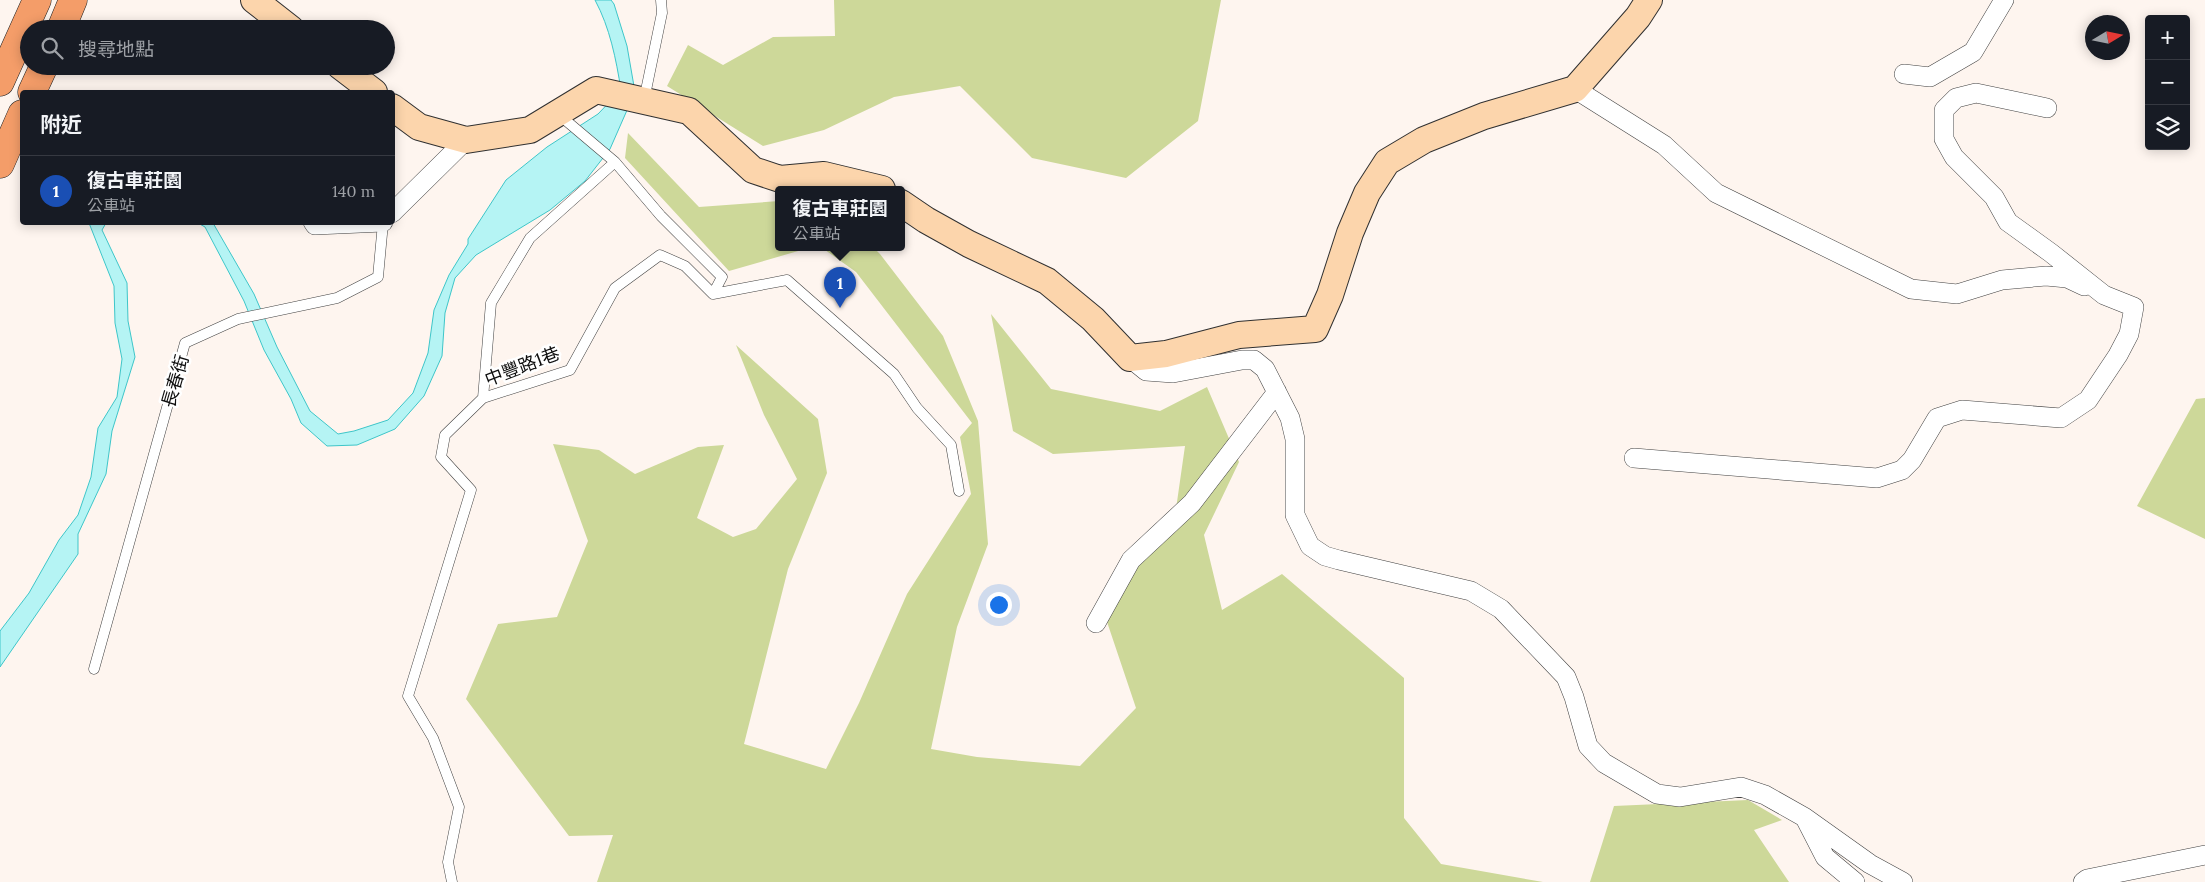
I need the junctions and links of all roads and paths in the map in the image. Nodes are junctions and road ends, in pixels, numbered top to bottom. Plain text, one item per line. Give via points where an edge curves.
1 (37, 0) edge
2 (73, 0) edge
3 (254, 0) edge
4 (661, 0) edge
5 (1649, 0) edge
6 (2004, 0) edge
7 (28, 20) edge
8 (64, 20) edge
9 (280, 20) edge
10 (20, 38) edge
11 (1904, 74) dead end
12 (40, 75) edge
13 (352, 75) edge
14 (0, 82) edge
15 (1575, 88) junction
16 (33, 90) edge
17 (371, 90) edge
18 (644, 101) junction
19 (2048, 108) dead end
20 (395, 109) edge
21 (557, 113) junction
22 (20, 119) edge
23 (466, 140) junction
24 (7, 153) edge
25 (615, 162) junction
26 (870, 186) edge
27 (905, 205) edge
28 (395, 210) edge
29 (383, 225) edge
30 (714, 294) junction
31 (2104, 295) junction
32 (1130, 358) junction
33 (1277, 392) junction
34 (483, 398) junction
35 (1634, 458) dead end
36 (959, 491) dead end
37 (1096, 623) dead end
38 (94, 669) dead end
39 (1804, 816) junction
40 (2205, 854) edge
41 (452, 882) edge
42 (1855, 882) edge
43 (1903, 882) edge
44 (2082, 882) edge

1 - 7 main road
2 - 8 main road
3 - 9 street
4 - 18 lane via 662,13
5 - 15 street via 1638,17
6 - 11 street via 1973,52 1930,77
10 - 14 main road
12 - 16 main road
13 - 17 street
15 - 31 street via 1664,145 1716,193 1911,289 1957,294 2002,280 2046,276 2067,278
15 - 32 street via 1484,116 1424,140 1387,162 1367,193 1315,329 1239,335 1166,354
18 - 21 street via 596,90
18 - 26 street via 689,111 753,170 780,179 824,175
19 - 31 street via 1976,94 1956,98 1944,110 1944,139 1954,157 1994,197 2008,222
20 - 23 street via 419,127
21 - 23 street via 530,130
21 - 25 lane
22 - 24 main road
23 - 28 street
25 - 30 lane via 661,216 722,277
25 - 34 lane via 530,238 491,303
27 - 32 street via 969,244 1047,282
29 - 38 lane, 長春街 via 378,277 336,298 238,319 185,344
30 - 34 lane, 中豐路1巷 via 685,266 660,255 615,288 570,370
30 - 36 lane via 787,280 894,374 917,408 951,446
31 - 35 street via 2134,308 2129,334 2088,400 2061,418 1962,410 1937,418 1912,460 1902,470 1877,478
32 - 33 street via 1146,371 1172,373 1254,360 1265,369
33 - 37 street via 1192,503 1132,560
33 - 39 street via 1290,418 1295,439 1295,515 1310,546 1324,556 1471,591 1501,609 1566,677 1588,746 1604,763 1657,794 1680,797 1741,787
34 - 41 lane, 中豐路1巷 via 445,435 441,458 471,490 408,696 433,738 459,807 448,862
39 - 42 street via 1825,857
39 - 43 street via 1870,864
40 - 44 street

